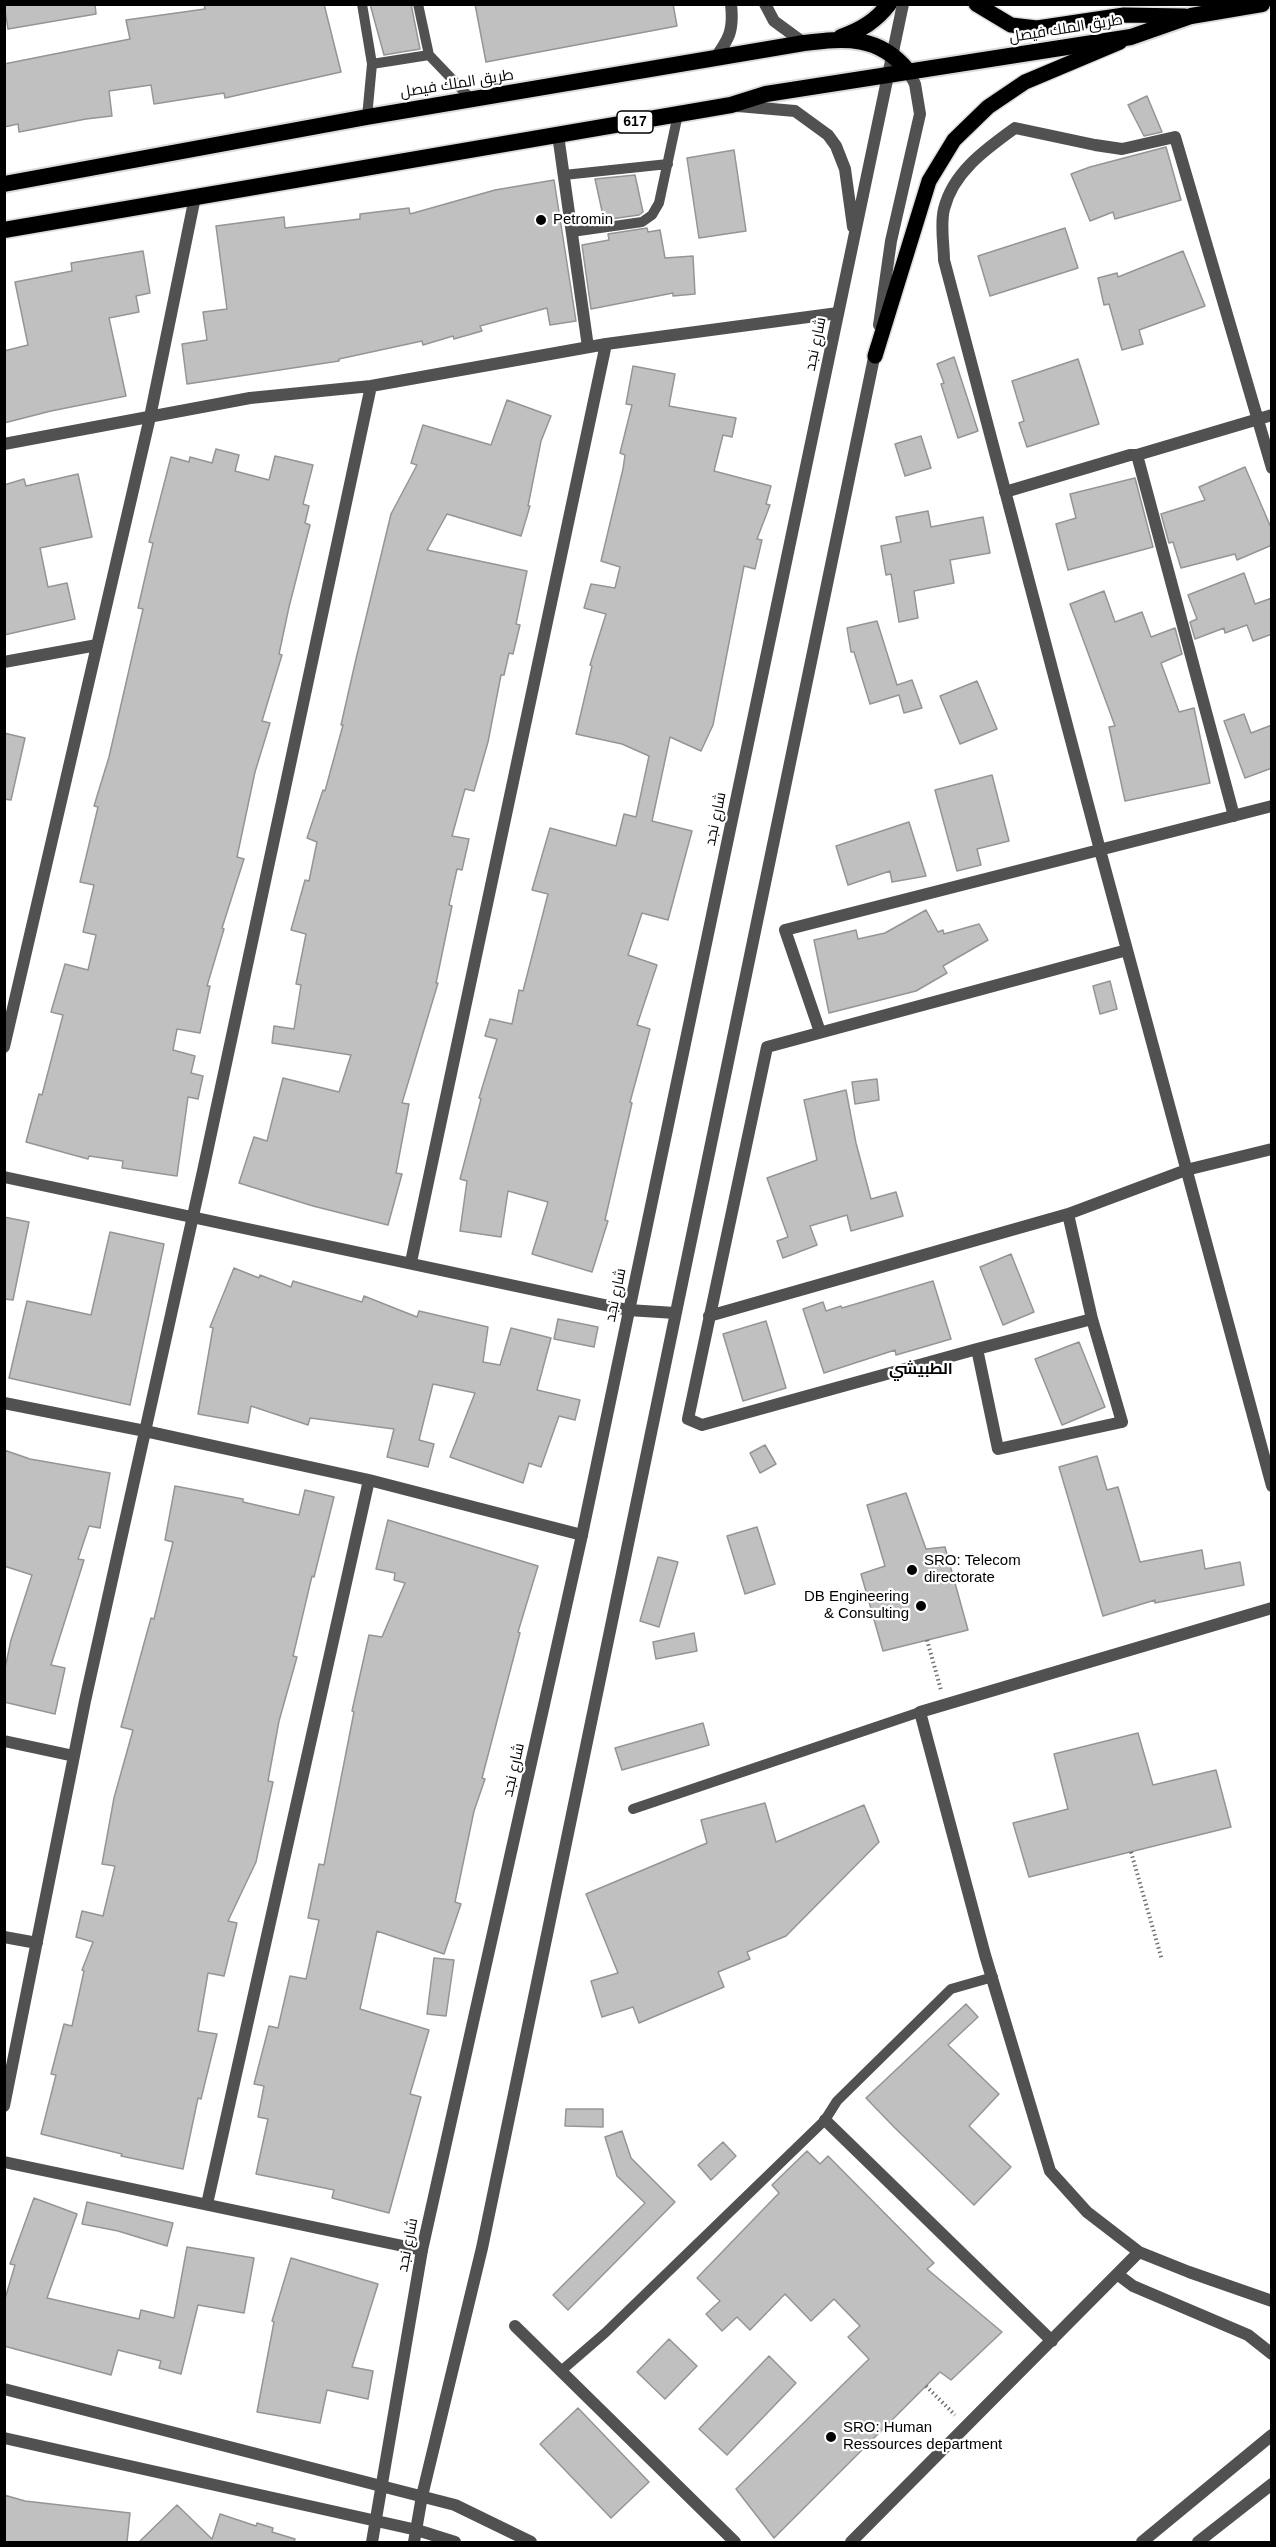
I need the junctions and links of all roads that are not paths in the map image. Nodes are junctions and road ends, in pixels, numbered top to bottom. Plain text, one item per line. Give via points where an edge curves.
1 (362, 4) edge
2 (418, 4) edge
3 (731, 4) edge
4 (765, 4) edge
5 (889, 4) edge
6 (903, 4) edge
7 (976, 4) edge
8 (1262, 4) edge
9 (1191, 16) junction
10 (1131, 37) junction
11 (832, 40) junction
12 (804, 43) junction
13 (892, 54) junction
14 (429, 55) junction
15 (714, 60) junction
16 (372, 64) junction
17 (908, 71) junction
18 (888, 74) junction
19 (472, 100) junction
20 (731, 105) junction
21 (678, 114) junction
22 (367, 117) junction
23 (558, 135) junction
24 (668, 164) junction
25 (564, 176) junction
26 (4, 184) edge
27 (195, 197) junction
28 (4, 230) edge
29 (572, 232) junction
30 (855, 238) junction
31 (838, 313) junction
32 (606, 344) junction
33 (588, 347) junction
34 (875, 356) junction
35 (371, 386) junction
36 (1272, 415) edge
37 (150, 417) junction
38 (1258, 418) junction
39 (4, 444) edge
40 (1137, 455) junction
41 (1272, 468) edge
42 (1005, 492) junction
43 (97, 645) junction
44 (4, 662) edge
45 (1272, 806) edge
46 (1234, 816) junction
47 (1100, 850) junction
48 (1127, 950) junction
49 (820, 1032) junction
50 (4, 1047) edge
51 (1272, 1149) edge
52 (1186, 1170) junction
53 (4, 1177) edge
54 (1068, 1214) junction
55 (192, 1217) junction
56 (411, 1262) junction
57 (628, 1310) junction
58 (675, 1313) junction
59 (709, 1316) junction
60 (1092, 1319) junction
61 (977, 1349) junction
62 (4, 1403) edge
63 (145, 1431) junction
64 (369, 1480) junction
65 (1272, 1486) edge
66 (582, 1535) junction
67 (1272, 1608) edge
68 (920, 1712) junction
69 (4, 1741) edge
70 (74, 1756) junction
71 (633, 1809) dead end
72 (4, 1937) edge
73 (37, 1943) junction
74 (993, 1977) junction
75 (4, 2106) edge
76 (825, 2120) junction
77 (4, 2162) edge
78 (207, 2204) junction
79 (422, 2250) junction
80 (1139, 2252) junction
81 (1117, 2274) junction
82 (1272, 2301) edge
83 (515, 2326) dead end
84 (1052, 2341) junction
85 (1272, 2354) edge
86 (561, 2371) junction
87 (4, 2389) edge
88 (1272, 2435) edge
89 (4, 2438) edge
90 (1272, 2484) edge
91 (381, 2485) junction
92 (422, 2496) junction
93 (376, 2521) junction
94 (417, 2530) junction
95 (372, 2542) edge
96 (414, 2542) edge
97 (455, 2542) edge
98 (531, 2542) edge
99 (735, 2542) edge
100 (851, 2542) edge
101 (1142, 2542) edge
102 (1198, 2542) edge

1 - 16 lane
2 - 14 lane
3 - 15 street via 733,24 729,39
4 - 12 street via 774,21
5 - 11 highway via 857,32
6 - 13 street, شارع نجد
7 - 9 main road via 1011,25 1037,28 1124,15
8 - 9 highway, طريق الملك فيصل / 617
9 - 10 highway, طريق الملك فيصل / 617
10 - 17 highway, طريق الملك فيصل / 617
10 - 34 main road via 1025,82 988,107 954,140 928,181
11 - 12 highway, طريق الملك فيصل
11 - 13 highway, طريق الملك فيصل via 862,42
12 - 15 highway, طريق الملك فيصل
13 - 17 highway, طريق الملك فيصل
13 - 18 street, شارع نجد
14 - 16 lane
14 - 19 lane
15 - 19 highway, طريق الملك فيصل
16 - 22 lane
17 - 18 highway, طريق الملك فيصل / 617
17 - 34 street via 915,84 920,114 891,241
18 - 20 highway, طريق الملك فيصل / 617 via 766,94
18 - 30 street, شارع نجد
19 - 22 highway, طريق الملك فيصل
20 - 21 highway, طريق الملك فيصل / 617
20 - 30 street via 795,111 828,135 845,169
21 - 23 highway, طريق الملك فيصل / 617
21 - 24 lane
22 - 26 highway, طريق الملك فيصل
23 - 25 street
23 - 27 highway, طريق الملك فيصل / 617
24 - 25 lane
24 - 29 lane via 652,215 642,222
25 - 29 street
27 - 28 highway, طريق الملك فيصل / 617
27 - 37 street
29 - 33 street
30 - 31 street, شارع نجد
31 - 32 street
31 - 57 street, شارع نجد
32 - 33 street
32 - 56 street
33 - 35 street
34 - 58 street
35 - 37 street via 249,398
35 - 55 street
36 - 38 street
37 - 39 street
37 - 43 street
38 - 40 street
38 - 41 street
38 - 42 street via 1175,137 1122,149 1015,128 986,149 955,180 943,211 944,260
40 - 42 street
40 - 46 street
42 - 47 street
43 - 44 street
43 - 50 street
45 - 46 street
46 - 47 street
47 - 48 street
47 - 49 street via 785,930
48 - 49 street
48 - 52 street
49 - 59 street via 767,1047
51 - 52 street
52 - 54 street
52 - 65 street
53 - 55 street
54 - 59 street
54 - 60 street
55 - 56 street
55 - 63 street
56 - 57 street
57 - 58 street
57 - 66 street, شارع نجد
58 - 92 street via 482,2248
59 - 61 street via 688,1419 702,1425
60 - 61 street
60 - 61 street via 1122,1422 998,1449
62 - 63 street
63 - 64 street
63 - 70 street
64 - 66 street
64 - 78 street
66 - 79 street, شارع نجد
67 - 68 street
68 - 71 lane
68 - 74 street
69 - 70 street
70 - 73 street
72 - 73 street
73 - 75 street
74 - 76 lane via 951,1989 837,2101
74 - 80 street via 1050,2171 1087,2212
76 - 84 street
76 - 86 lane
77 - 78 street
78 - 79 street
79 - 91 street, شارع نجد
80 - 81 street
80 - 82 street
81 - 84 street
81 - 85 street via 1133,2286 1248,2335
83 - 86 street
84 - 100 street
86 - 99 street
87 - 91 street
88 - 101 street
89 - 93 street
90 - 102 street
91 - 92 street
91 - 93 street, شارع نجد
92 - 94 street
92 - 98 street via 455,2505
93 - 94 street
93 - 95 street, شارع نجد
94 - 96 street
94 - 97 street

